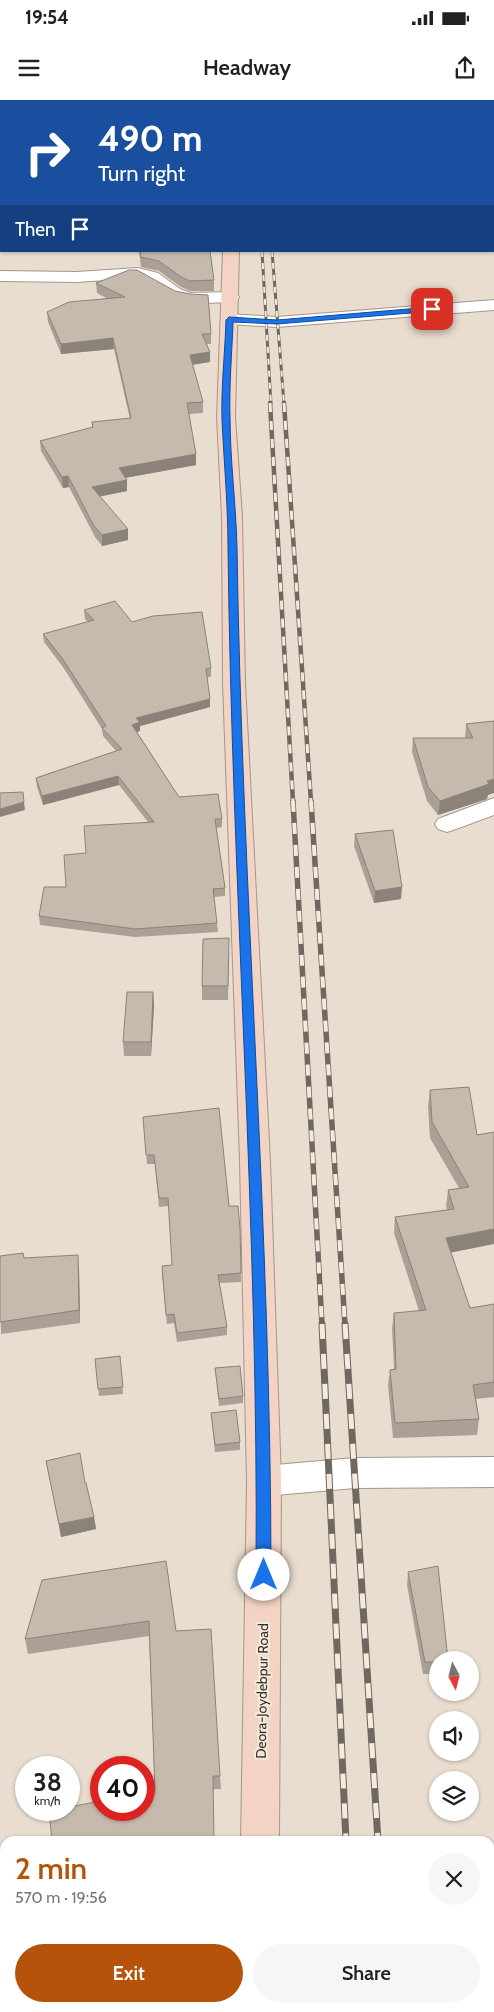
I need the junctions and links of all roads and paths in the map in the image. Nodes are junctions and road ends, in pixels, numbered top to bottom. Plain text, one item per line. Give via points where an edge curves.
1 (230, 252) edge
2 (0, 276) edge
3 (494, 304) edge
4 (230, 308) junction
5 (494, 806) edge
6 (447, 824) dead end
7 (494, 1472) edge
8 (264, 1481) junction
9 (260, 1836) edge

1 - 4 street, Deora-Joydebpur Road
2 - 4 street via 76,277 138,273 152,276 174,293
3 - 4 street via 277,322
4 - 8 street, Deora-Joydebpur Road via 226,418
5 - 6 street
7 - 8 street via 330,1474
8 - 9 street, Deora-Joydebpur Road

